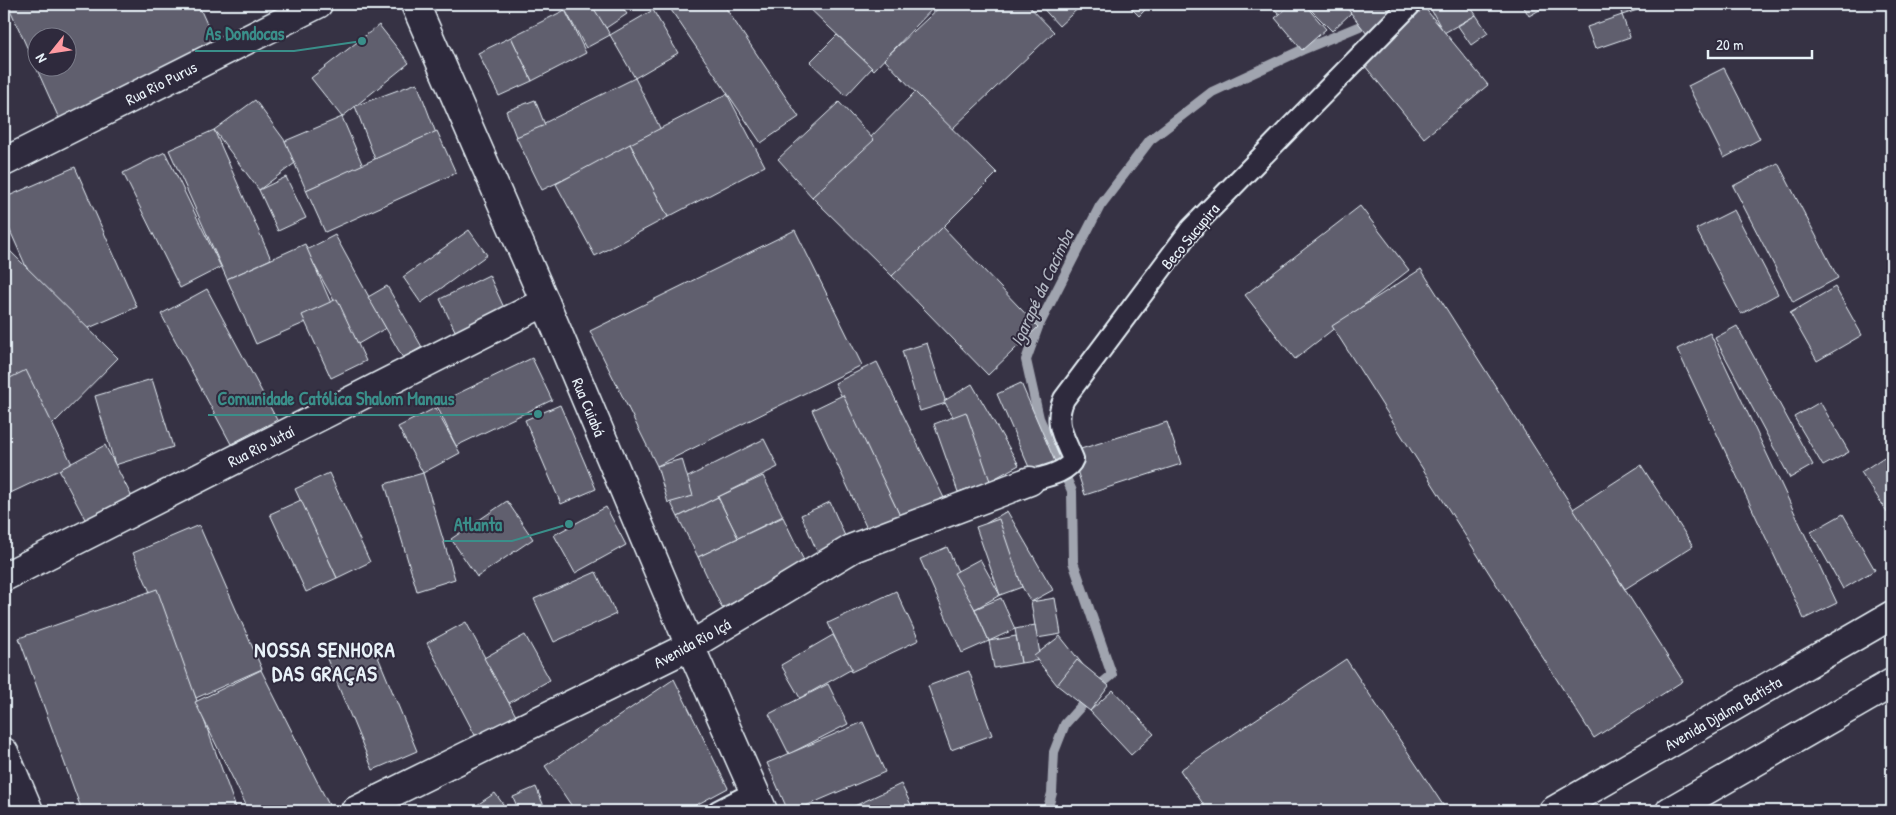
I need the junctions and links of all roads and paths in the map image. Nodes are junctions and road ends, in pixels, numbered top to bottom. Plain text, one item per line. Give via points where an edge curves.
1 (318, 4) edge
2 (415, 4) edge
3 (1410, 4) edge
4 (4, 162) edge
5 (545, 302) junction
6 (1041, 478) joint
7 (4, 577) edge
8 (1892, 615) edge
9 (690, 646) junction
10 (1892, 682) edge
11 (4, 752) edge
12 (759, 802) edge
13 (1682, 808) edge
14 (29, 811) edge
15 (355, 811) edge
16 (718, 811) edge
17 (1553, 811) edge

1 - 4 street, Rua Rio Purus
2 - 5 street, Rua Cuiabá
3 - 6 lane, Beco Sucupira via 1192,229 1064,399 1059,424 1073,462
5 - 7 street, Rua Rio Jutaí
5 - 9 street, Rua Cuiabá
6 - 9 street, Avenida Rio Içá via 853,548
8 - 17 street, Avenida Djalma Batista
9 - 12 street, Rua Cuiabá
9 - 15 street, Avenida Rio Içá
10 - 13 street
11 - 14 street
12 - 16 lane

